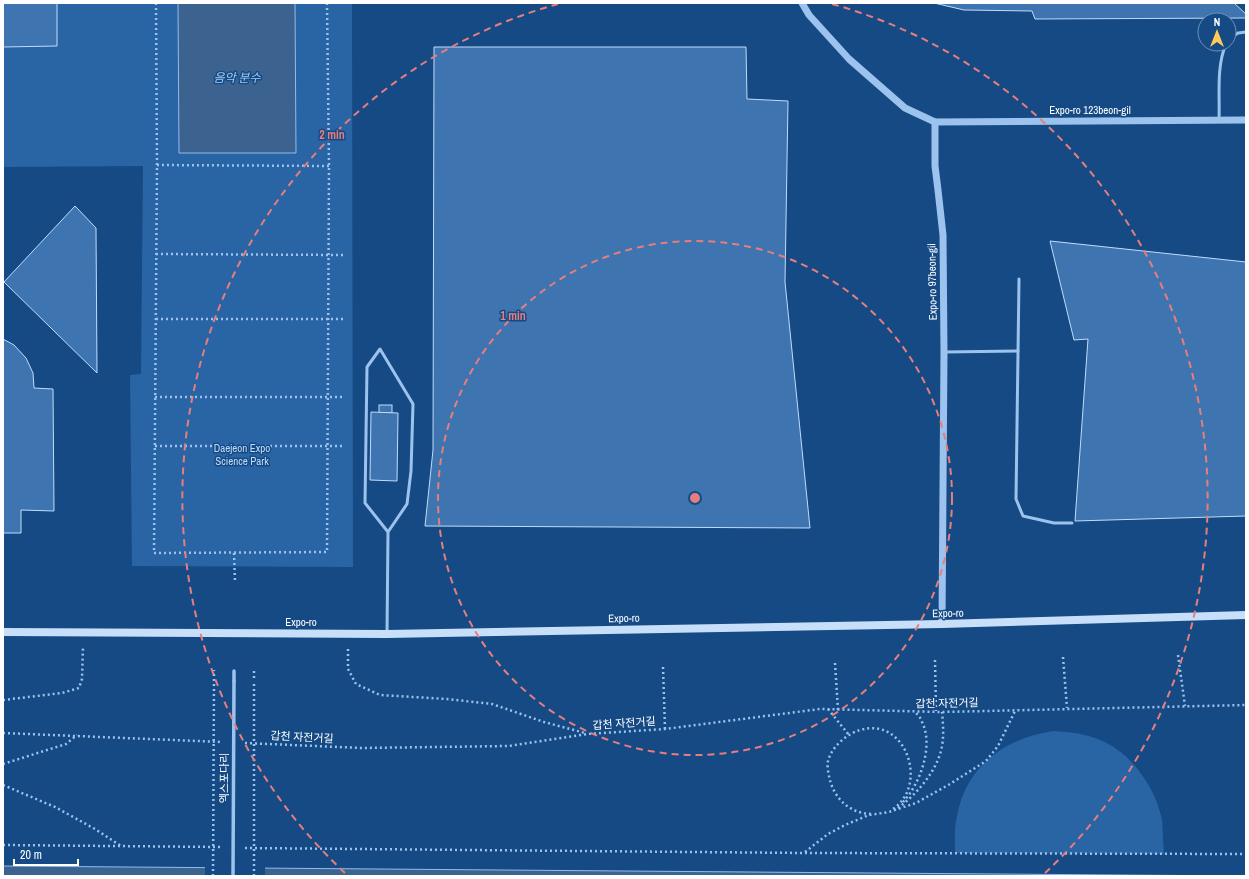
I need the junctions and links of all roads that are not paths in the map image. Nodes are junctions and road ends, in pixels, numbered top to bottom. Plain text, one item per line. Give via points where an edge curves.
1 (802, 3) edge
2 (1223, 52) edge
3 (1219, 120) junction
4 (1246, 120) edge
5 (935, 122) junction
6 (1019, 279) dead end
7 (1018, 351) junction
8 (944, 352) junction
9 (1072, 523) dead end
10 (388, 532) junction
11 (1246, 616) edge
12 (942, 624) junction
13 (3, 632) edge
14 (387, 634) junction
15 (234, 671) dead end
16 (233, 876) edge

1 - 5 street via 809,15 849,59 905,108
2 - 3 lane
3 - 4 street, Expo-ro 123beon-gil
3 - 5 street, Expo-ro 123beon-gil
5 - 8 street, Expo-ro 97beon-gil via 935,166 943,236
6 - 7 lane
7 - 8 lane
7 - 9 lane via 1016,499 1023,516 1054,523
8 - 12 street, Expo-ro 97beon-gil
10 - 10 lane via 407,504 411,471 413,404 380,349 366,367 365,503
10 - 14 lane
11 - 12 main road, Expo-ro
12 - 14 main road, Expo-ro
13 - 14 main road, Expo-ro
15 - 16 street, 엑스포다리, bridge

